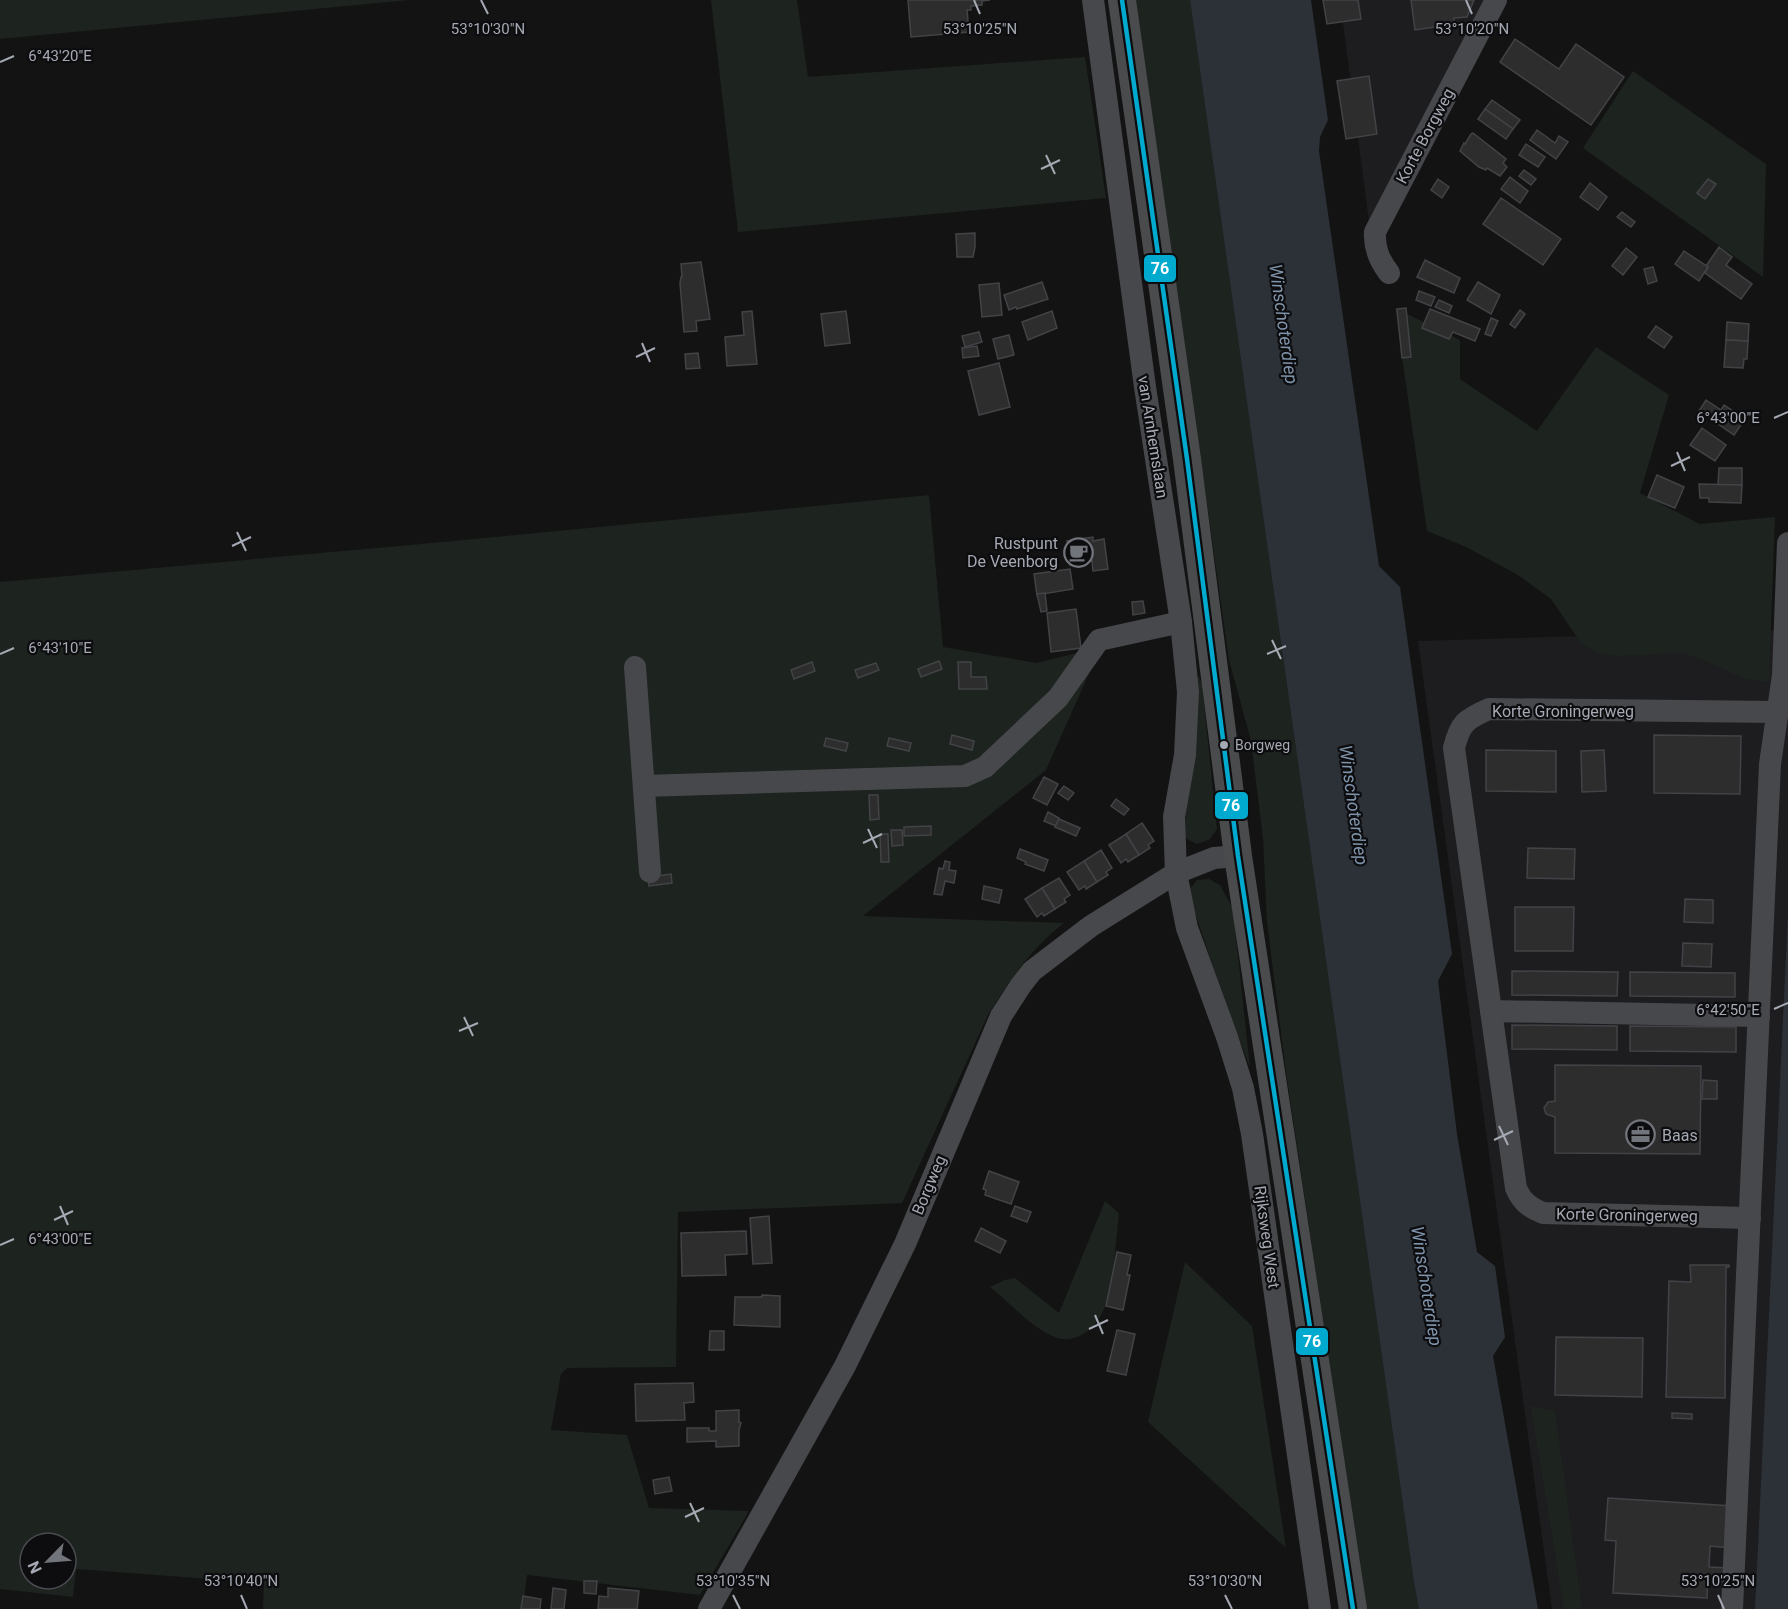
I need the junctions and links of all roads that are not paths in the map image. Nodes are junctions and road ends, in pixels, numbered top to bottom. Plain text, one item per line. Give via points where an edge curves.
1 (1093, 0) edge
2 (1122, 0) edge
3 (1496, 0) edge
4 (1389, 273) dead end
5 (1788, 543) edge
6 (1181, 622) junction
7 (635, 668) dead end
8 (1778, 711) junction
9 (644, 786) junction
10 (1238, 856) junction
11 (650, 872) dead end
12 (1176, 873) junction
13 (1491, 1011) junction
14 (1759, 1016) junction
15 (1750, 1218) junction
16 (709, 1609) edge
17 (1320, 1609) edge
18 (1353, 1609) edge
19 (1732, 1609) edge

1 - 6 street, van Arnhemslaan
2 - 10 main road, Rijksweg West
3 - 4 street, Korte Borgweg via 1375,232 1374,245
5 - 8 street
6 - 9 street via 1099,640 1058,698 985,767 965,776
6 - 12 street, van Arnhemslaan via 1188,708 1185,755 1174,817
7 - 9 street
8 - 13 street, Korte Groningerweg via 1489,709 1459,729 1454,748
8 - 14 street via 1770,764
9 - 11 street
10 - 12 street, Borgweg via 1214,858
10 - 18 main road, Rijksweg West
12 - 16 street, Borgweg via 1119,907 1048,958 1032,971 1010,1000 905,1244 845,1366
12 - 17 street, Rijksweg West via 1187,928 1243,1088
13 - 14 street
13 - 15 street, Korte Groningerweg via 1516,1188 1530,1208 1543,1213
14 - 15 street
15 - 19 street

